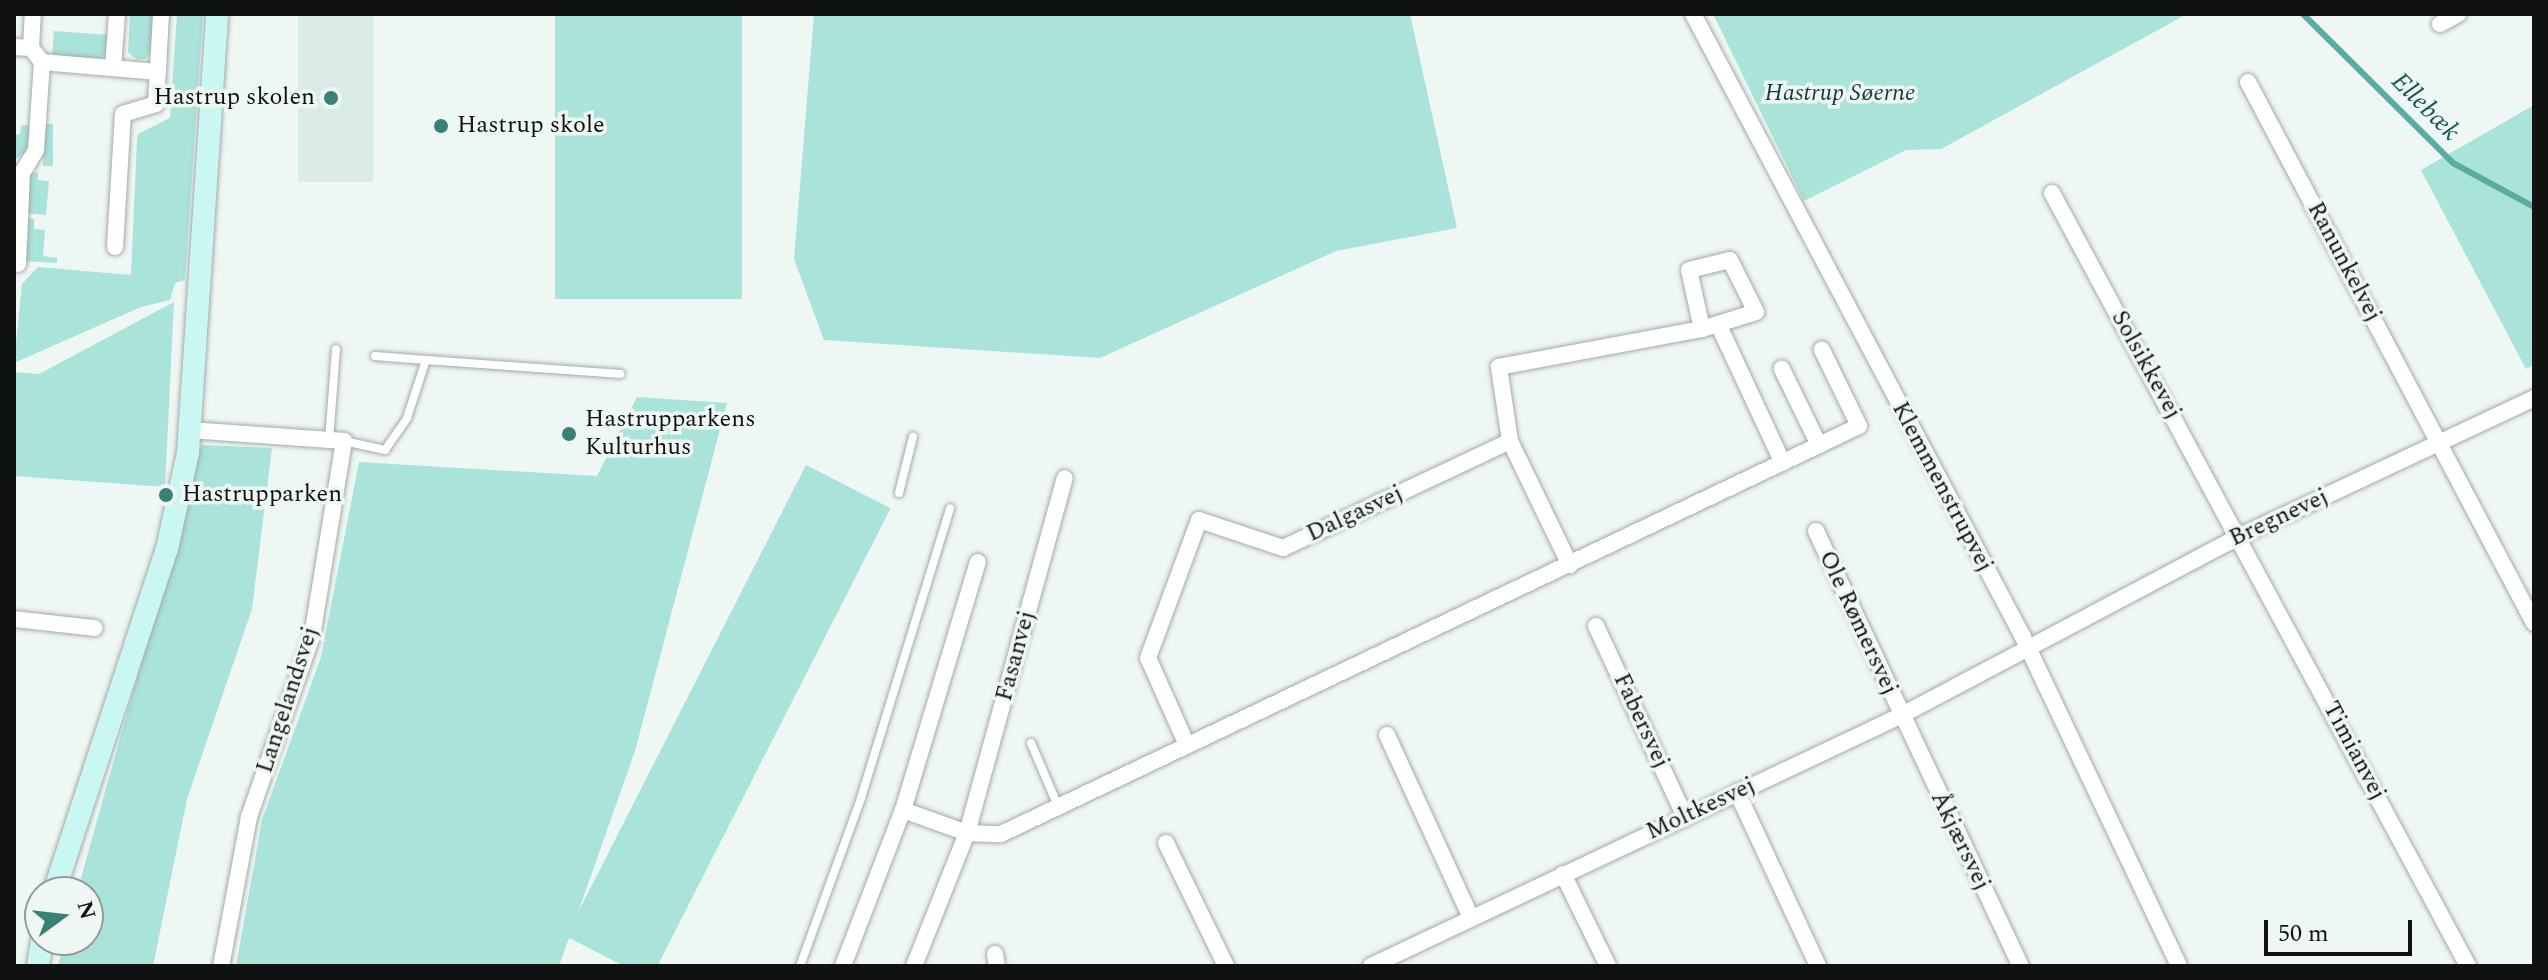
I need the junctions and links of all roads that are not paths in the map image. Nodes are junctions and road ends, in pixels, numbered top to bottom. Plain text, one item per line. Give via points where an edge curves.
1 (33, 14) edge
2 (117, 14) edge
3 (161, 14) edge
4 (217, 14) edge
5 (1693, 14) edge
6 (2458, 14) edge
7 (2440, 24) dead end
8 (14, 47) edge
9 (36, 55) junction
10 (113, 68) junction
11 (158, 72) junction
12 (2248, 82) dead end
13 (2052, 193) dead end
14 (115, 247) dead end
15 (18, 264) dead end
16 (336, 349) dead end
17 (1822, 350) dead end
18 (375, 356) dead end
19 (426, 360) junction
20 (1782, 369) dead end
21 (620, 374) dead end
22 (2534, 398) edge
23 (190, 430) junction
24 (913, 437) dead end
25 (336, 440) junction
26 (1510, 441) junction
27 (2440, 443) junction
28 (1819, 445) junction
29 (1783, 463) junction
30 (1065, 478) dead end
31 (899, 493) dead end
32 (950, 508) dead end
33 (1816, 531) dead end
34 (2240, 536) junction
35 (978, 562) dead end
36 (1570, 565) junction
37 (14, 619) edge
38 (2534, 623) edge
39 (1596, 626) dead end
40 (94, 628) dead end
41 (2030, 651) junction
42 (1900, 716) junction
43 (1387, 735) dead end
44 (1031, 743) dead end
45 (1187, 745) junction
46 (1737, 792) junction
47 (1059, 807) junction
48 (903, 810) junction
49 (1685, 817) junction
50 (967, 833) junction
51 (1166, 843) dead end
52 (1563, 874) junction
53 (59, 876) edge
54 (1471, 918) junction
55 (1405, 950) junction
56 (221, 966) edge
57 (800, 966) edge
58 (843, 966) edge
59 (914, 966) edge
60 (1226, 966) edge
61 (1371, 966) edge
62 (1413, 966) edge
63 (1608, 966) edge
64 (1818, 966) edge
65 (2021, 966) edge
66 (2179, 966) edge
67 (2468, 966) edge

1 - 9 street
2 - 10 street
3 - 11 street
4 - 23 street
5 - 41 street, Klemmenstrupvej
6 - 7 street
8 - 9 street
9 - 10 street
9 - 15 street via 36,150 22,173
10 - 11 street
11 - 14 street via 156,104 123,114
12 - 27 street, Ranunkelvej
13 - 34 street, Solsikkevej
16 - 25 lane
17 - 28 street via 1859,426
18 - 19 lane
19 - 21 lane
19 - 25 lane via 407,418 385,450
20 - 28 street
22 - 27 street, Bregnevej
23 - 25 street
23 - 53 street via 167,549
24 - 31 lane
25 - 56 street, Langelandsvej via 312,636 249,817
26 - 29 street via 1499,367 1710,327
26 - 36 street
26 - 45 street, Dalgasvej via 1283,548 1199,520 1148,658
27 - 34 street, Bregnevej
27 - 38 street, Ranunkelvej
28 - 29 street
29 - 36 street
30 - 50 street, Fasanvej
32 - 57 lane via 861,798
33 - 42 street, Ole Rømersvej
34 - 41 street, Bregnevej
34 - 67 street, Timianvej
35 - 48 street
36 - 45 street
37 - 40 street
39 - 49 street, Fabersvej
41 - 42 street, Moltkesvej
41 - 66 street, Klemmenstrupvej
42 - 46 street, Moltkesvej
42 - 65 street, Åkjærsvej
43 - 54 street
44 - 47 lane
45 - 47 street
46 - 49 street, Moltkesvej
46 - 64 street
47 - 50 street via 1001,834
48 - 50 street
48 - 58 street
49 - 52 street, Moltkesvej
50 - 59 street, Fasanvej
51 - 60 street
52 - 54 street, Moltkesvej
52 - 63 street
54 - 55 street, Moltkesvej
55 - 61 street, Moltkesvej
55 - 62 street

